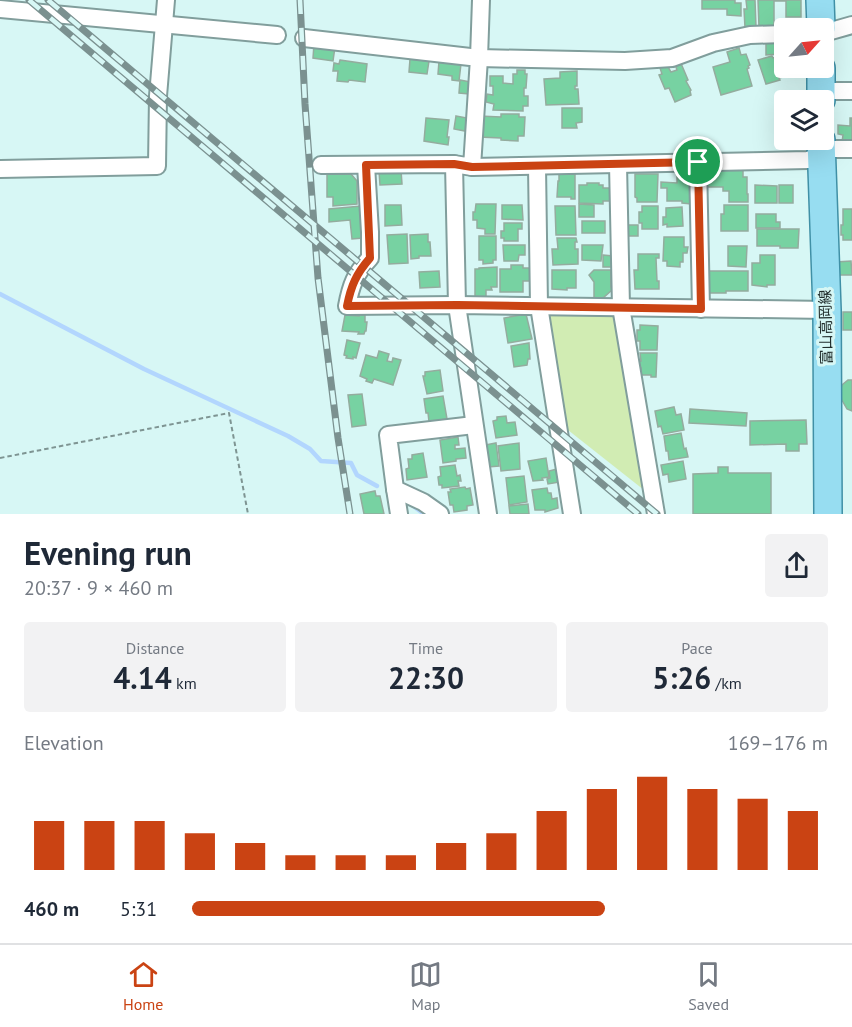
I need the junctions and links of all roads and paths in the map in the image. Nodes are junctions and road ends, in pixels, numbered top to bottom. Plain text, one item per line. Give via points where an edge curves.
1 (166, 0) edge
2 (481, 0) edge
3 (820, 0) edge
4 (0, 9) edge
5 (821, 18) edge
6 (165, 24) junction
7 (852, 25) edge
8 (834, 30) edge
9 (774, 34) edge
10 (277, 35) dead end
11 (304, 38) dead end
12 (479, 58) junction
13 (821, 86) edge
14 (852, 91) edge
15 (834, 149) edge
16 (852, 149) edge
17 (818, 150) edge
18 (821, 150) edge
19 (698, 162) junction
20 (454, 164) junction
21 (618, 164) junction
22 (321, 165) dead end
23 (366, 165) junction
24 (537, 166) junction
25 (472, 167) junction
26 (0, 169) edge
27 (457, 305) junction
28 (539, 306) junction
29 (621, 307) junction
30 (701, 309) junction
31 (826, 310) junction
32 (474, 425) junction
33 (0, 458) edge
34 (395, 489) junction
35 (248, 514) edge
36 (399, 514) edge
37 (440, 514) edge
38 (488, 514) edge
39 (572, 514) edge
40 (656, 514) edge
41 (828, 514) edge

1 - 6 street
2 - 12 street
3 - 5 main road
4 - 6 street
6 - 10 street
6 - 26 street via 157,166
7 - 8 street
9 - 12 street via 713,43 672,58
11 - 12 street
12 - 25 street
13 - 14 street
15 - 16 street
17 - 19 street via 808,160
18 - 31 main road, 富山高岡線
19 - 21 street
19 - 30 street
20 - 23 street
20 - 25 street
20 - 27 street
21 - 24 street
21 - 29 street
22 - 23 street
23 - 27 street via 370,258 350,288 347,306
24 - 25 street
24 - 28 street
27 - 28 street
27 - 32 street
28 - 29 street
28 - 39 street
29 - 30 street
29 - 40 street
30 - 31 street
31 - 41 main road, 富山高岡線
32 - 34 street via 388,435
32 - 38 street
33 - 35 path via 229,413
34 - 36 street
34 - 37 street

